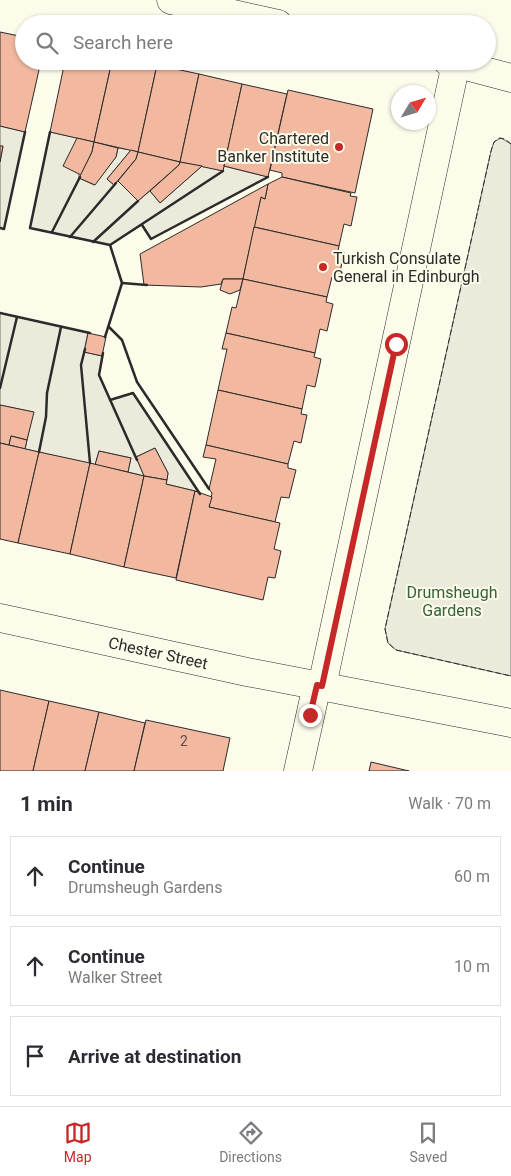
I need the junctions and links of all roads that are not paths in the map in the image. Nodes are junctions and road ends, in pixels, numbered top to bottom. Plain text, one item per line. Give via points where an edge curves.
1 (171, 0) edge
2 (238, 15) edge
3 (450, 70) edge
4 (482, 70) edge
5 (511, 78) edge
6 (0, 618) edge
7 (320, 686) junction
8 (511, 723) edge
9 (298, 771) edge

1 - 2 street
3 - 7 street
4 - 5 street
6 - 7 street, Chester Street
7 - 8 street
7 - 9 street

